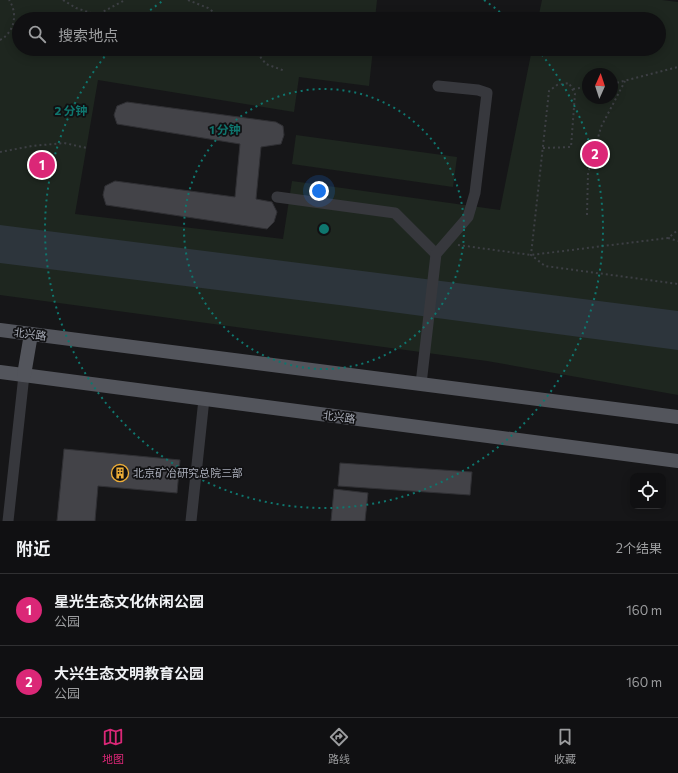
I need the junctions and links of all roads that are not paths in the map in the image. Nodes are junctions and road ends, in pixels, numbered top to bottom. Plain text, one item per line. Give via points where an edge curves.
1 (438, 86) dead end
2 (277, 197) dead end
3 (436, 254) junction
4 (0, 330) edge
5 (31, 334) junction
6 (0, 372) edge
7 (24, 375) junction
8 (420, 384) junction
9 (204, 399) junction
10 (678, 417) edge
11 (678, 462) edge
12 (8, 521) edge
13 (191, 521) edge

1 - 3 street via 487,93 474,193 468,217
2 - 3 street via 395,213
3 - 8 street
4 - 5 main road, 北兴路
5 - 7 main road
5 - 8 main road, 北兴路
6 - 7 main road, 北兴路
7 - 9 main road, 北兴路
7 - 12 street
8 - 10 main road, 北兴路
9 - 11 main road, 北兴路
9 - 13 street

